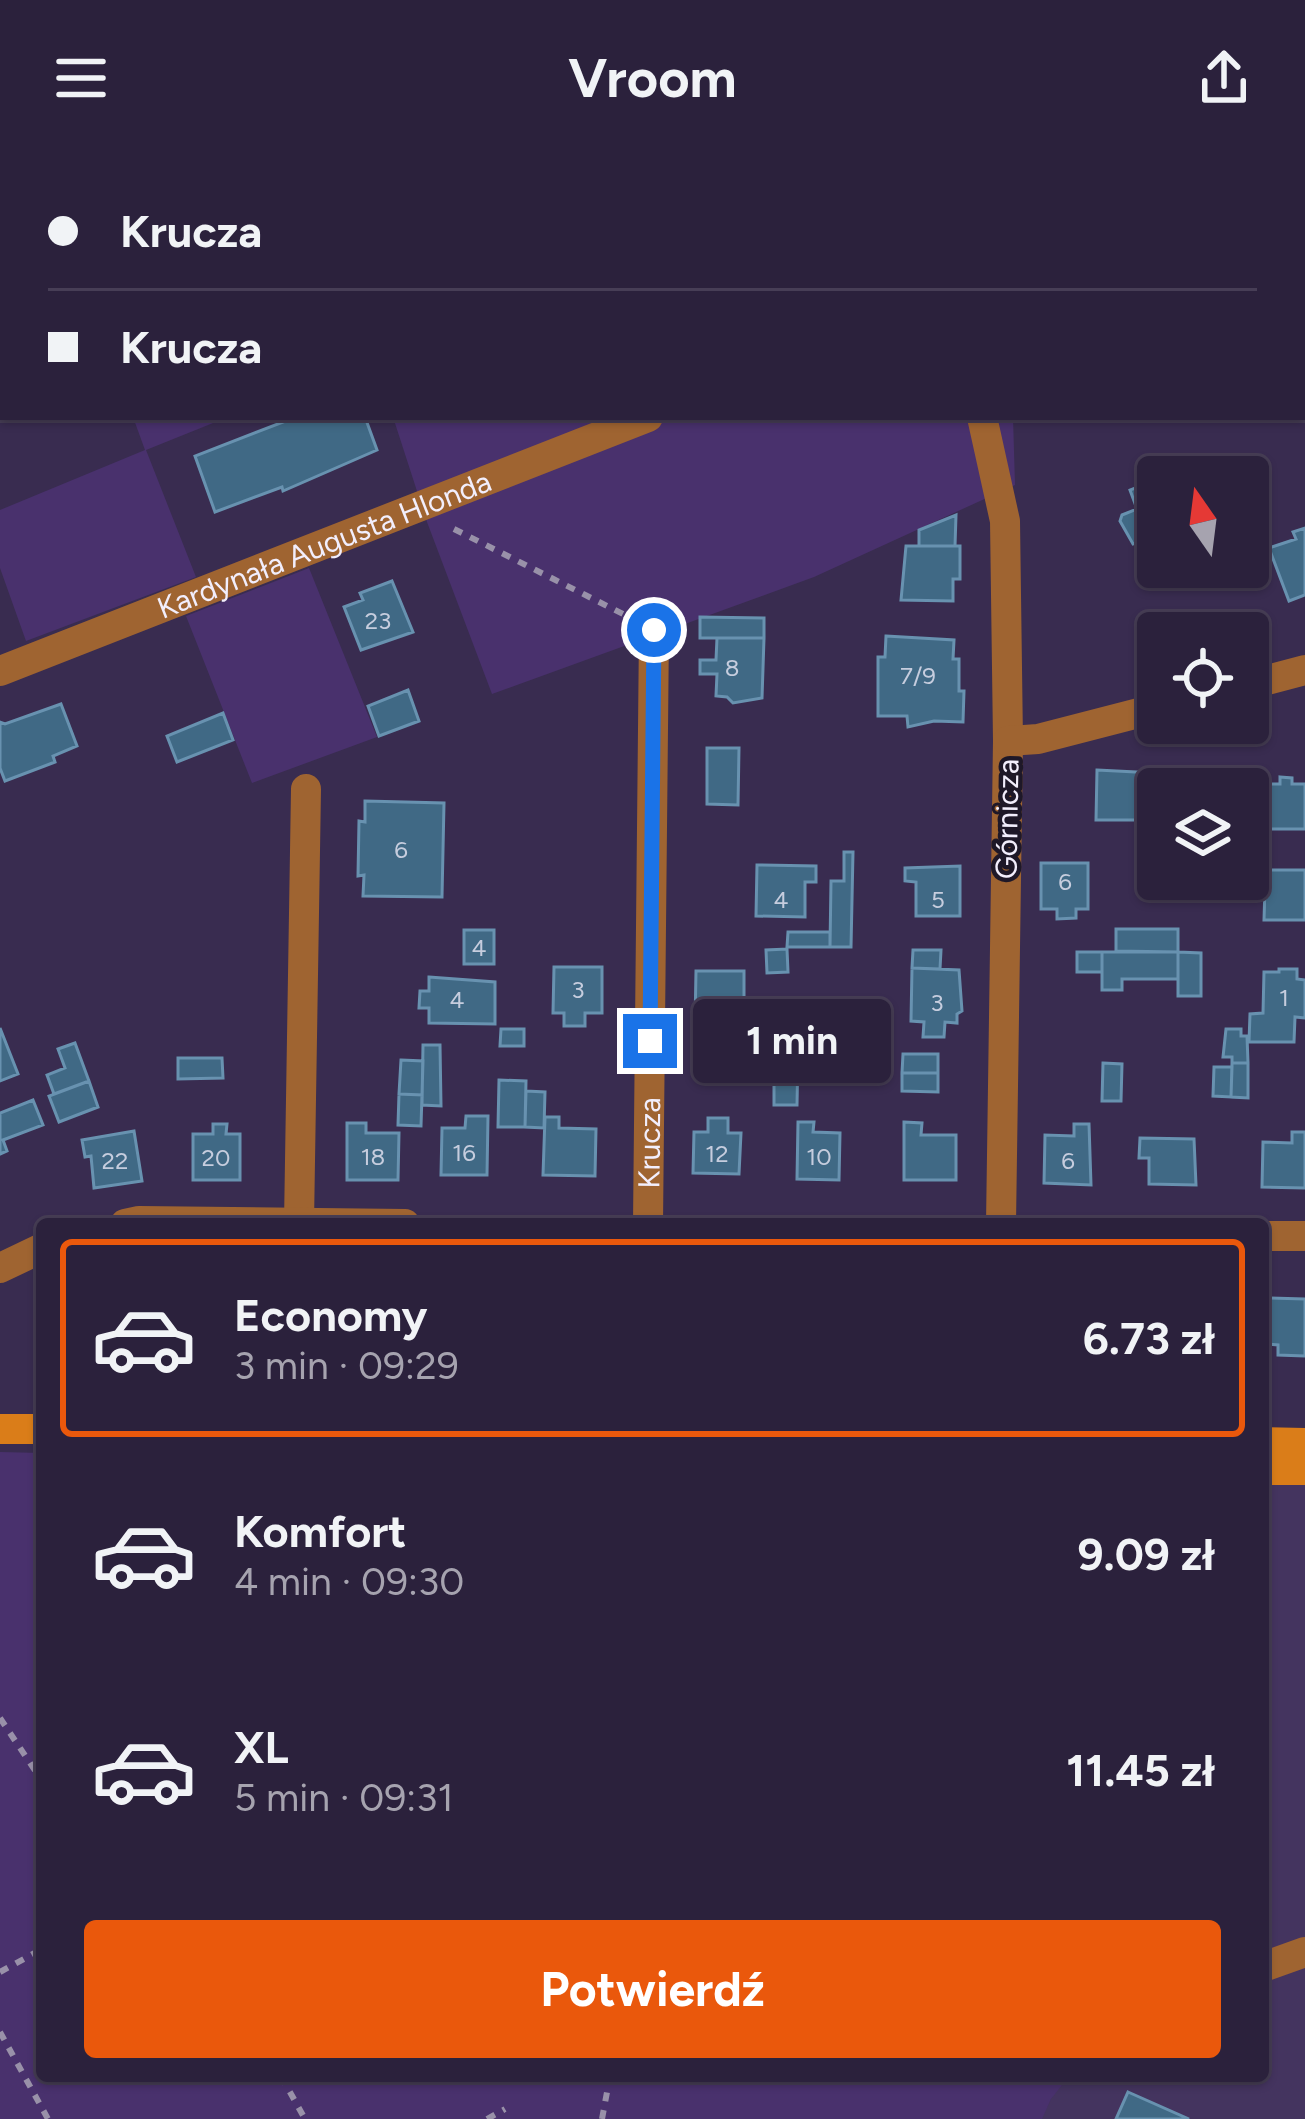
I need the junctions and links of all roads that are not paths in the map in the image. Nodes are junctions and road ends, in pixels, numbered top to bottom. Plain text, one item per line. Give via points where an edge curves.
1 (640, 420) edge
2 (983, 420) edge
3 (654, 630) road end
4 (1305, 670) edge
5 (0, 671) edge
6 (1269, 679) edge
7 (1137, 713) edge
8 (1008, 741) junction
9 (306, 789) dead end
10 (298, 1218) edge
11 (648, 1218) edge
12 (1001, 1218) edge
13 (1269, 1236) edge
14 (1305, 1237) edge
15 (36, 1252) edge
16 (0, 1268) edge
17 (0, 1429) edge
18 (36, 1429) edge
19 (1269, 1442) edge
20 (1305, 1443) edge
21 (1269, 1470) edge
22 (1305, 1470) edge
23 (1305, 1952) edge
24 (1269, 1965) edge

1 - 5 street, Kardynała Augusta Hlonda
2 - 8 street, Górnicza via 1005,521
3 - 11 street, Krucza
4 - 6 street
7 - 8 street
8 - 12 street, Górnicza
9 - 10 street
13 - 14 street
15 - 16 street
17 - 18 main road
19 - 20 main road
21 - 22 main road
23 - 24 street

